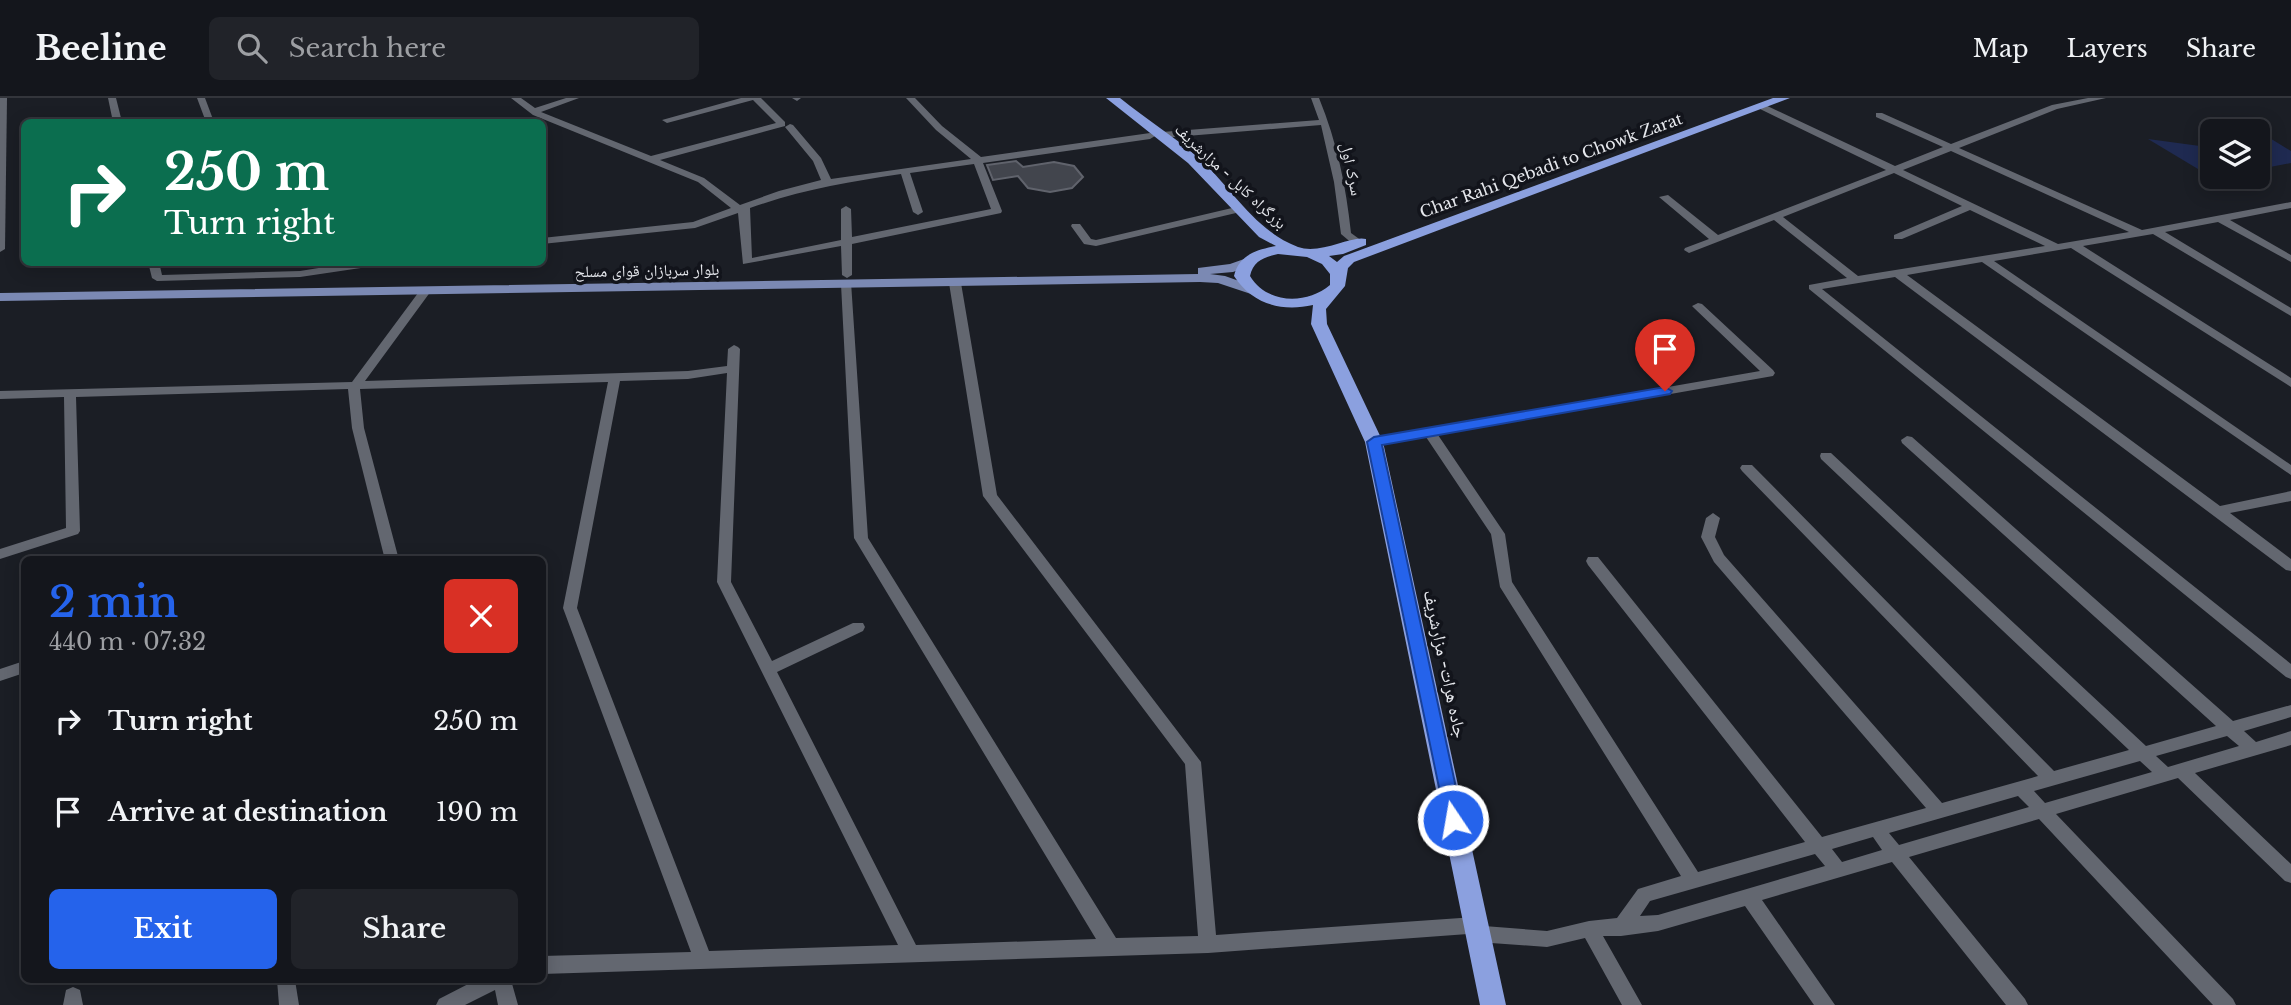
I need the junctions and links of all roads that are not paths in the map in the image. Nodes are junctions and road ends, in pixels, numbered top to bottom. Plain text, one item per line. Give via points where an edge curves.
1 (3, 98) edge
2 (112, 98) edge
3 (201, 98) edge
4 (515, 98) edge
5 (575, 98) edge
6 (754, 98) edge
7 (910, 98) edge
8 (1098, 98) edge
9 (1112, 98) edge
10 (1315, 98) edge
11 (1784, 98) edge
12 (2102, 98) edge
13 (1759, 102) edge
14 (534, 111) junction
15 (1879, 115) dead end
16 (117, 119) edge
17 (208, 119) edge
18 (667, 120) dead end
19 (1324, 122) junction
20 (790, 127) dead end
21 (1156, 136) junction
22 (1954, 148) junction
23 (976, 159) junction
24 (648, 161) junction
25 (1893, 169) junction
26 (905, 173) junction
27 (827, 183) junction
28 (1664, 197) dead end
29 (2291, 205) edge
30 (1970, 206) junction
31 (742, 209) junction
32 (846, 209) dead end
33 (1232, 211) junction
34 (918, 212) dead end
35 (1774, 216) junction
36 (2219, 218) junction
37 (1076, 226) dead end
38 (2155, 231) junction
39 (2140, 233) junction
40 (1898, 237) dead end
41 (1716, 239) junction
42 (546, 242) edge
43 (845, 242) junction
44 (1358, 243) junction
45 (2074, 245) junction
46 (2058, 248) junction
47 (0, 249) edge
48 (1689, 250) dead end
49 (1301, 251) junction
50 (1983, 258) junction
51 (2291, 259) edge
52 (1249, 260) junction
53 (154, 266) edge
54 (354, 266) edge
55 (1896, 272) junction
56 (1338, 274) junction
57 (1855, 279) junction
58 (847, 280) junction
59 (955, 283) junction
60 (0, 288) edge
61 (1251, 290) junction
62 (425, 291) junction
63 (0, 297) edge
64 (1325, 297) junction
65 (1275, 301) junction
66 (1698, 306) dead end
67 (2291, 313) edge
68 (1325, 341) junction
69 (734, 349) dead end
70 (733, 369) junction
71 (615, 378) junction
72 (2291, 383) edge
73 (354, 387) junction
74 (0, 395) edge
75 (70, 395) junction
76 (1430, 433) junction
77 (1907, 440) dead end
78 (1374, 442) junction
79 (1826, 456) dead end
80 (1747, 468) dead end
81 (2291, 471) edge
82 (2291, 496) edge
83 (2219, 511) junction
84 (1713, 518) dead end
85 (0, 554) edge
86 (391, 556) edge
87 (1593, 561) dead end
88 (2291, 566) edge
89 (858, 627) dead end
90 (21, 668) edge
91 (768, 670) junction
92 (2291, 673) edge
93 (0, 675) edge
94 (2287, 717) edge
95 (2230, 729) junction
96 (2291, 738) edge
97 (2253, 749) junction
98 (2143, 753) junction
99 (2173, 773) junction
100 (2051, 779) junction
101 (2021, 788) junction
102 (1938, 811) junction
103 (2042, 811) junction
104 (1876, 829) junction
105 (1819, 845) junction
106 (1895, 853) junction
107 (1838, 870) junction
108 (2291, 875) edge
109 (1694, 881) junction
110 (1749, 896) junction
111 (1621, 928) junction
112 (1476, 929) junction
113 (1589, 929) junction
114 (1208, 944) junction
115 (1111, 947) junction
116 (911, 953) junction
117 (703, 960) junction
118 (546, 965) edge
119 (286, 983) edge
120 (489, 983) edge
121 (503, 983) edge
122 (289, 1005) edge
123 (446, 1005) edge
124 (508, 1005) edge
125 (1493, 1005) edge
126 (1632, 1005) edge
127 (1825, 1005) edge
128 (2018, 1005) edge
129 (2227, 1005) edge

1 - 47 street
2 - 16 street
3 - 17 street
4 - 14 street
5 - 14 street
6 - 18 street
6 - 24 street via 782,124
7 - 23 street
8 - 21 highway, بزرگراه کابل - مزارشریف
9 - 21 highway, بزرگراه کابل - مزارشریف
10 - 19 street, سرک اول
11 - 13 highway, Char Rahi Qebadi to Chowk Zarat
12 - 22 street via 2054,107
13 - 25 street
13 - 44 highway, Char Rahi Qebadi to Chowk Zarat
13 - 56 highway, Char Rahi Qebadi to Chowk Zarat via 1349,259
14 - 24 street
15 - 22 street
19 - 21 street
19 - 44 street, سرک اول via 1342,193 1346,234
20 - 27 street via 818,160
21 - 23 street
21 - 33 highway, بزرگراه کابل - مزارشریف
21 - 49 highway, بزرگراه کابل - مزارشریف via 1209,176 1264,234
22 - 25 street
22 - 39 street
23 - 26 street
23 - 43 street via 997,211
24 - 31 street via 702,180
25 - 30 street
25 - 35 street
26 - 27 street
26 - 34 street
27 - 31 street
28 - 41 street
29 - 36 street
30 - 40 street
30 - 46 street
31 - 42 street via 695,225
31 - 43 street via 747,262
32 - 43 street
33 - 37 street via 1096,243 1088,242
33 - 52 highway, بزرگراه کابل - مزارشریف via 1255,241 1256,250
35 - 41 street
35 - 57 street
36 - 38 street
36 - 51 street
38 - 39 street
38 - 67 street
39 - 45 street
41 - 48 street
43 - 58 street
44 - 49 highway, Char Rahi Qebadi to Chowk Zarat via 1338,251
45 - 46 street
45 - 72 street
46 - 50 street
49 - 52 highway, Char Rahi Qebadi to Chowk Zarat via 1263,253
49 - 56 highway, بزرگراه کابل - مزارشریف via 1328,261
50 - 55 street
50 - 81 street
52 - 58 main road, بلوار سربازان قوای مسلح via 1233,268 1199,271
52 - 61 highway via 1242,276
53 - 54 street via 156,278 300,274
55 - 57 street
55 - 83 street
56 - 64 highway via 1337,286
57 - 92 street via 1813,287
58 - 59 main road, بلوار سربازان قوای مسلح
58 - 60 main road, بلوار سربازان قوای مسلح
58 - 62 main road, بلوار سربازان قوای مسلح
58 - 115 street via 861,538
59 - 61 main road, بلوار سربازان قوای مسلح via 1200,278 1220,279
59 - 114 street via 990,496 1193,762
61 - 65 highway
62 - 63 main road, بلوار سربازان قوای مسلح
62 - 73 street
64 - 65 highway via 1301,303
64 - 68 highway via 1318,309
65 - 68 highway via 1308,321
66 - 76 street via 1769,373
68 - 78 highway, جاده هرات- مزارشریف
69 - 70 street
70 - 71 street
70 - 91 street via 724,582
71 - 73 street
71 - 117 street via 570,608
73 - 75 street
73 - 86 street via 358,428
74 - 75 street
75 - 85 street via 73,531
76 - 78 street
76 - 109 street via 1497,534 1505,583
77 - 95 street
78 - 112 highway, جاده هرات- مزارشریف
79 - 98 street
80 - 100 street
82 - 83 street
83 - 88 street
84 - 102 street via 1707,537 1719,558
87 - 105 street
89 - 91 street
90 - 93 street
91 - 116 street
94 - 95 street
95 - 97 street
95 - 98 street
96 - 97 street
97 - 99 street
98 - 99 street
98 - 100 street
99 - 103 street
99 - 108 street
100 - 101 street
101 - 102 street
101 - 103 street
102 - 104 street
103 - 106 street
103 - 129 street
104 - 105 street
104 - 106 street
105 - 107 street
105 - 109 street
106 - 107 street
106 - 128 street
107 - 110 street
109 - 111 street via 1644,895
110 - 111 street via 1658,923
110 - 127 street
111 - 113 street
112 - 113 street via 1547,939
112 - 114 street
112 - 125 highway, جاده هرات- مزارشریف
113 - 126 street
114 - 115 street
115 - 116 street
116 - 117 street
117 - 118 street
119 - 122 street
120 - 123 street
121 - 124 street

